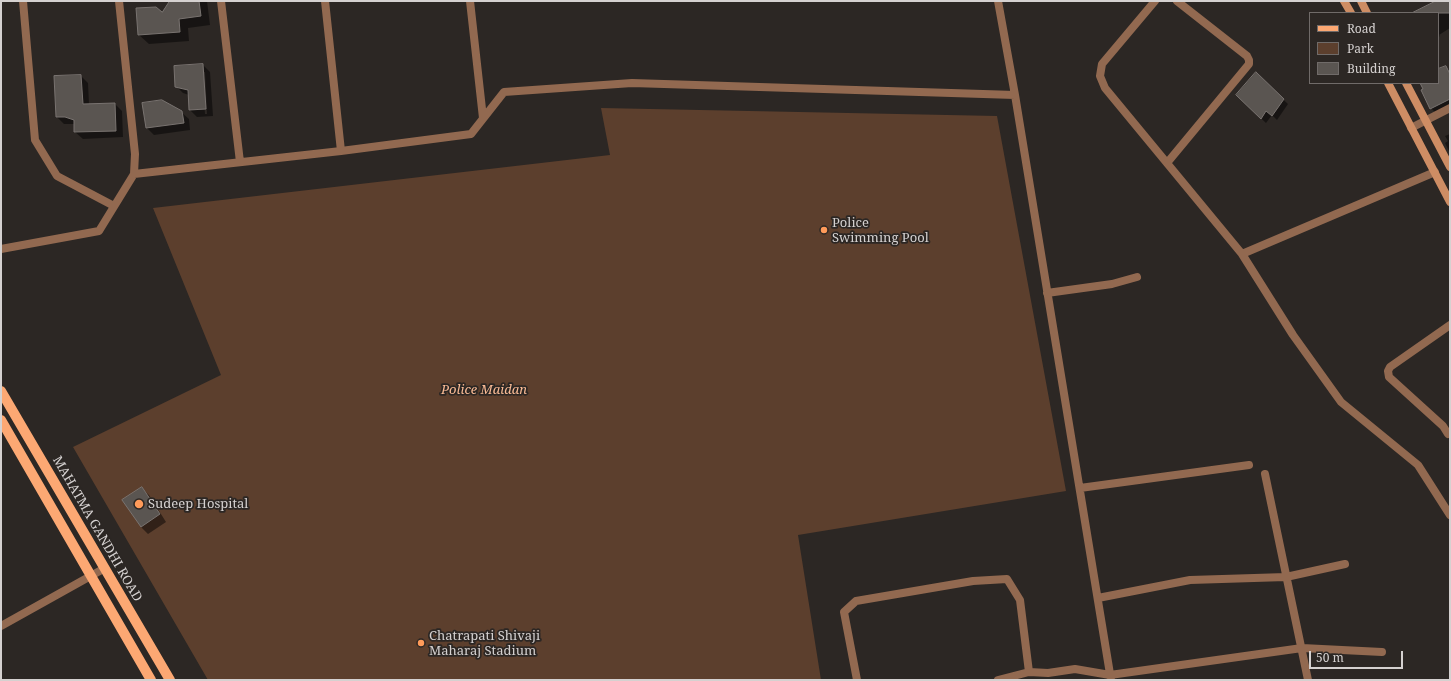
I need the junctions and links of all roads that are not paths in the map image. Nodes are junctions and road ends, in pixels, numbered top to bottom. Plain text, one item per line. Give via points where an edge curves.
1 (23, 1) edge
2 (119, 1) edge
3 (221, 1) edge
4 (325, 1) edge
5 (470, 1) edge
6 (998, 1) edge
7 (1155, 1) edge
8 (1177, 1) edge
9 (1344, 1) edge
10 (1361, 1) edge
11 (1350, 12) edge
12 (1366, 12) edge
13 (1389, 84) edge
14 (1407, 84) edge
15 (1015, 95) junction
16 (1450, 108) edge
17 (483, 118) junction
18 (1426, 120) junction
19 (1411, 128) junction
20 (341, 151) junction
21 (240, 162) junction
22 (1167, 163) junction
23 (1450, 167) edge
24 (1435, 172) junction
25 (134, 174) junction
26 (1450, 202) edge
27 (114, 206) junction
28 (1, 249) edge
29 (1242, 254) junction
30 (1137, 277) dead end
31 (1047, 292) junction
32 (1450, 325) edge
33 (1, 391) edge
34 (1, 420) edge
35 (1448, 434) dead end
36 (1249, 465) dead end
37 (1265, 474) dead end
38 (1080, 488) junction
39 (1450, 515) edge
40 (1345, 564) dead end
41 (105, 568) junction
42 (90, 576) junction
43 (1286, 577) junction
44 (1098, 598) junction
45 (1, 626) edge
46 (1302, 648) junction
47 (1382, 652) dead end
48 (1029, 672) junction
49 (1111, 677) edge
50 (151, 680) edge
51 (170, 680) edge
52 (857, 680) edge
53 (998, 680) edge
54 (1308, 680) edge

1 - 27 street via 35,140 57,176
2 - 25 street via 135,154
3 - 21 street
4 - 20 street
5 - 17 street
6 - 15 street
7 - 22 street via 1102,64 1100,76 1109,93
8 - 22 street via 1247,56 1250,64
9 - 11 main road
10 - 12 main road
13 - 19 main road
14 - 18 main road
15 - 17 street via 632,83 504,92
15 - 31 street
16 - 18 street
17 - 20 street via 471,134
18 - 19 street
18 - 23 main road
19 - 24 main road
20 - 21 street
21 - 25 street
22 - 29 street
24 - 26 main road
24 - 29 street
25 - 27 street
27 - 28 street via 99,231
29 - 39 street via 1293,335 1341,402 1418,465
30 - 31 street via 1112,284
31 - 38 street
32 - 35 street via 1390,367 1388,371 1390,377 1443,426
33 - 41 main road, MAHATMA GANDHI ROAD
34 - 42 main road
36 - 38 street
37 - 43 street
38 - 44 street
40 - 43 street
41 - 42 street
41 - 51 main road, MAHATMA GANDHI ROAD
42 - 45 street
42 - 50 main road
43 - 44 street via 1190,580
43 - 46 street
44 - 49 street
46 - 47 street
46 - 49 street
46 - 54 street
48 - 49 street via 1075,670
48 - 52 street via 1020,600 1007,578 973,581 856,601 844,612
48 - 53 street

